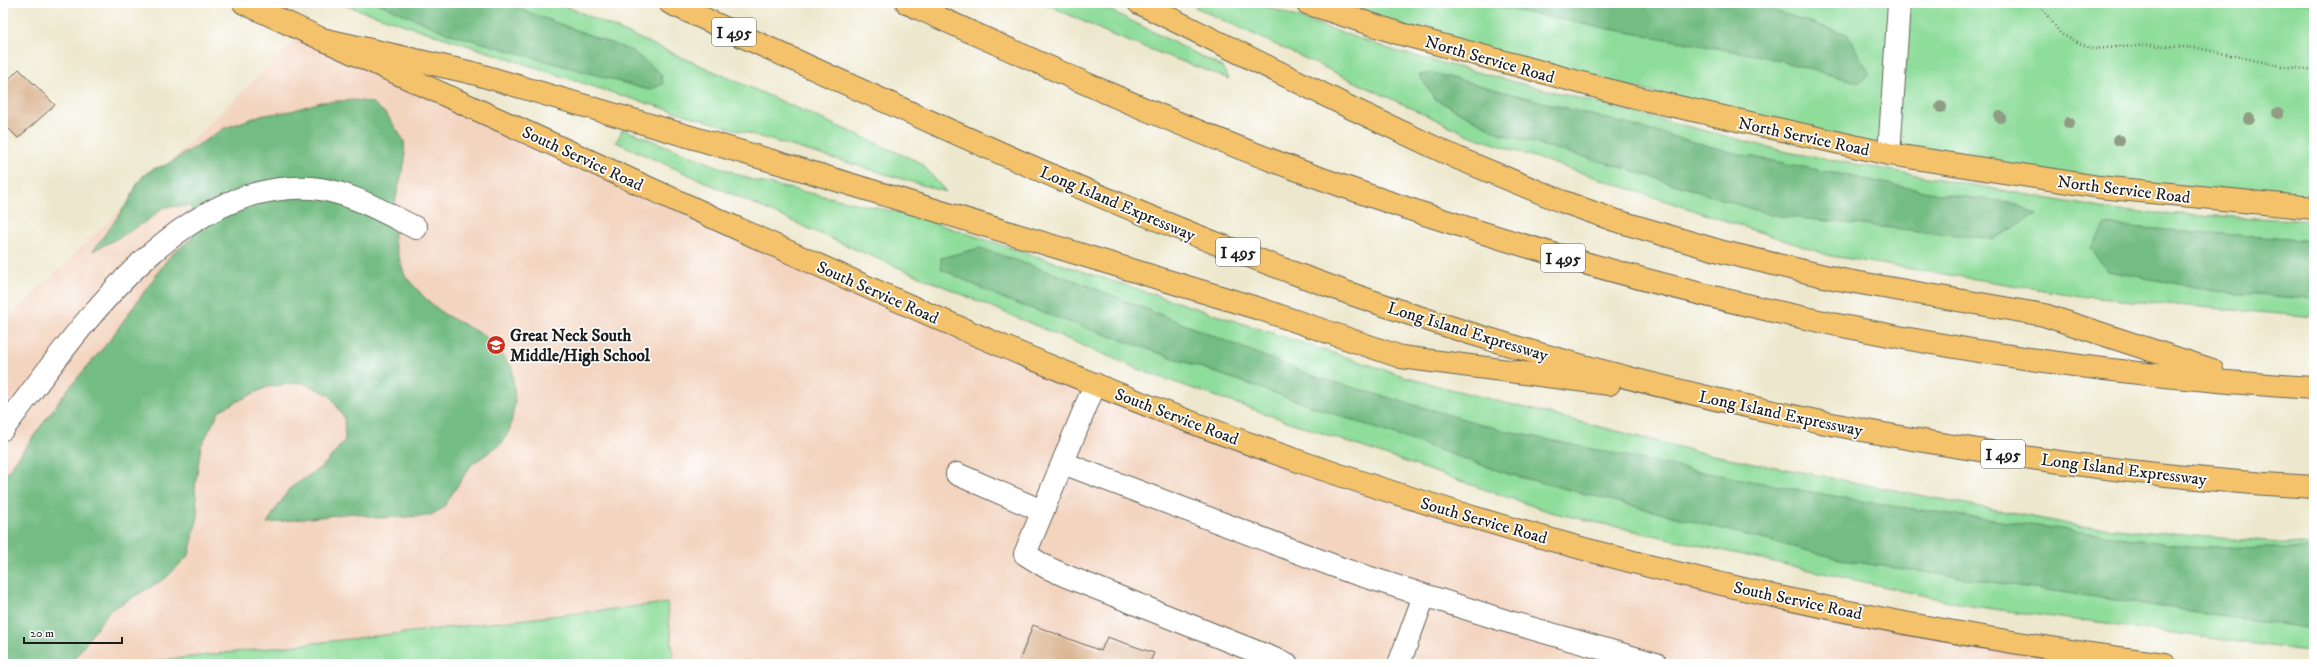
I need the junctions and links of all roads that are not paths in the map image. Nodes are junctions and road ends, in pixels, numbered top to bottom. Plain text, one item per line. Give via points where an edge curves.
1 (244, 3) edge
2 (670, 3) edge
3 (907, 3) edge
4 (1139, 3) edge
5 (1307, 3) edge
6 (1899, 3) edge
7 (322, 39) junction
8 (1889, 154) junction
9 (2314, 208) edge
10 (416, 228) dead end
11 (1095, 384) junction
12 (2255, 384) junction
13 (2314, 388) edge
14 (1695, 396) junction
15 (3, 429) edge
16 (1063, 463) junction
17 (957, 474) dead end
18 (2314, 487) edge
19 (1042, 511) junction
20 (1424, 596) junction
21 (1287, 664) edge
22 (1399, 664) edge
23 (1656, 664) edge
24 (2165, 664) edge

1 - 7 main road, South Service Road
2 - 14 main road, Long Island Expressway / I 495 via 1074,185 1301,276 1412,315
3 - 12 main road, I 495 via 1193,129 1312,175 1542,252 1777,313 1894,336 2011,357
4 - 12 main road via 1455,157 1614,220 1723,252 1830,277 2044,315
5 - 8 main road, North Service Road via 1409,36 1619,94
6 - 8 lane
7 - 11 main road, South Service Road via 842,276
7 - 14 main road via 473,73 810,172 1263,310 1401,357
8 - 9 main road, North Service Road via 2099,187
10 - 15 lane via 350,197 312,188 263,193 219,208 177,233 126,278 81,328
11 - 16 lane
11 - 24 main road, South Service Road via 1297,460 1418,500 1648,566 1886,619 2002,640
12 - 13 main road, I 495
14 - 18 main road, Long Island Expressway / I 495 via 1931,443 2045,460 2167,476
16 - 19 lane
16 - 20 lane via 1294,551
17 - 19 lane
19 - 21 lane via 1025,554 1046,567
20 - 22 lane
20 - 23 lane

